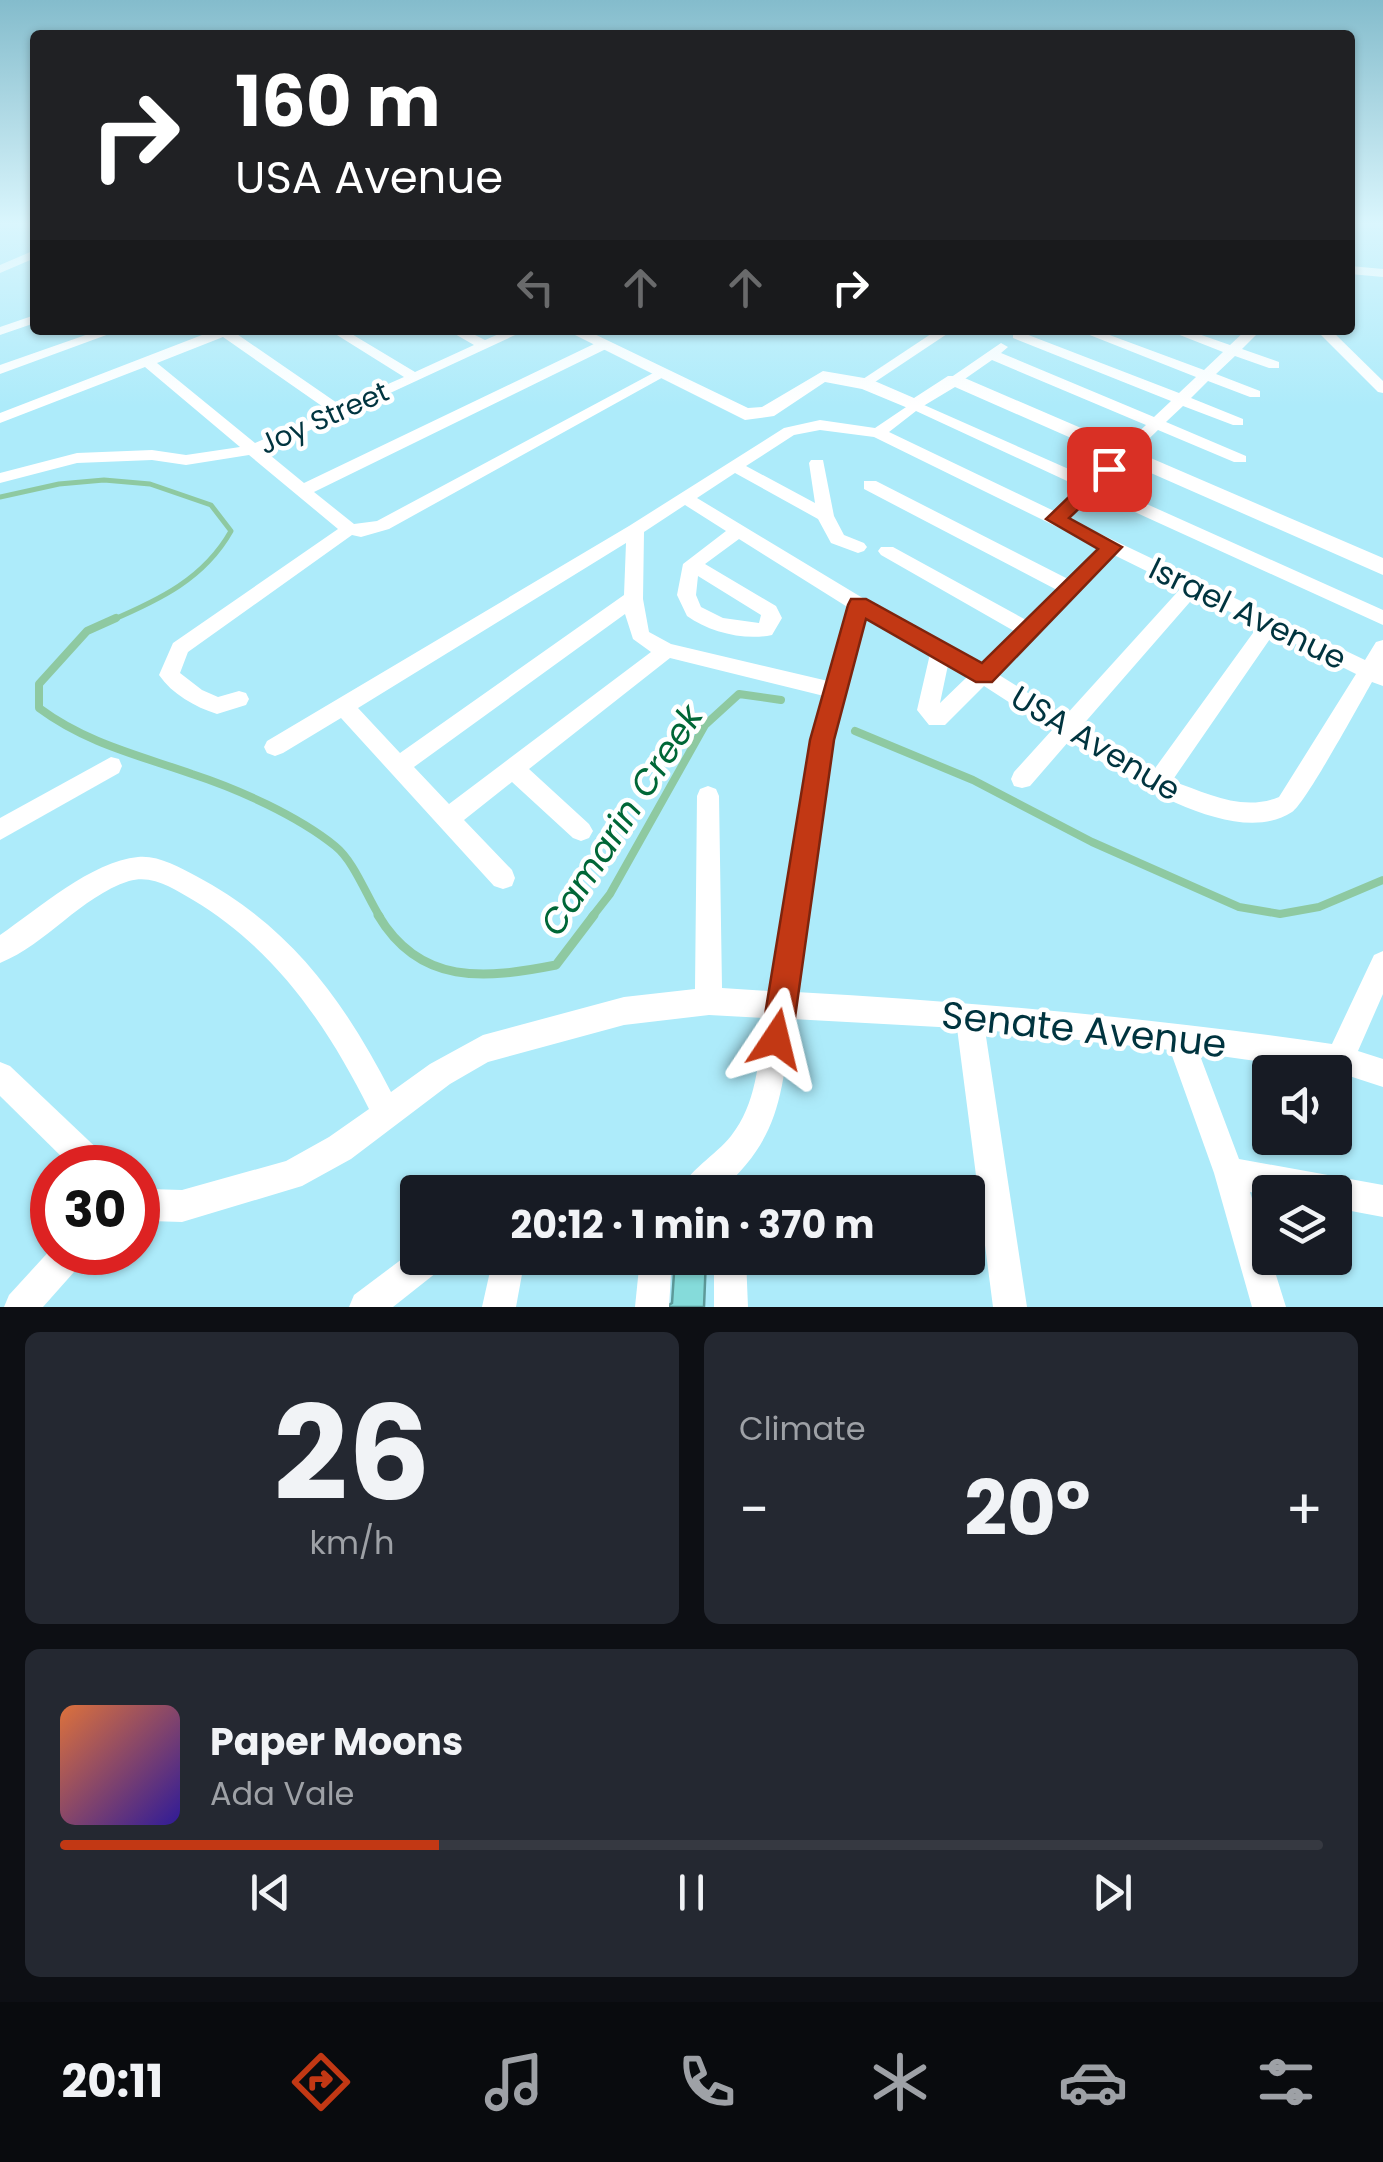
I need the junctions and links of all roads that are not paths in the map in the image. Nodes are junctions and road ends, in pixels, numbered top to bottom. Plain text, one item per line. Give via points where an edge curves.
1 (30, 321) edge
2 (0, 331) edge
3 (99, 335) edge
4 (213, 335) edge
5 (229, 335) edge
6 (344, 335) edge
7 (464, 335) edge
8 (508, 335) edge
9 (582, 335) edge
10 (938, 335) edge
11 (1018, 335) edge
12 (1029, 335) edge
13 (1097, 335) edge
14 (1189, 335) edge
15 (1249, 335) edge
16 (1328, 335) edge
17 (484, 346) junction
18 (603, 346) junction
19 (1234, 350) junction
20 (990, 354) junction
21 (146, 362) junction
22 (1274, 365) dead end
23 (0, 370) edge
24 (660, 375) junction
25 (1208, 376) junction
26 (416, 378) junction
27 (954, 380) junction
28 (864, 383) junction
29 (1383, 389) edge
30 (1255, 394) dead end
31 (1184, 401) junction
32 (915, 405) junction
33 (339, 411) junction
34 (0, 418) edge
35 (1238, 422) dead end
36 (1156, 425) junction
37 (878, 432) junction
38 (256, 450) junction
39 (1125, 454) junction
40 (1240, 459) dead end
41 (816, 463) dead end
42 (735, 466) junction
43 (0, 478) edge
44 (1093, 484) junction
45 (870, 485) dead end
46 (302, 491) junction
47 (686, 498) junction
48 (826, 516) junction
49 (1056, 519) junction
50 (350, 529) junction
51 (635, 530) junction
52 (738, 531) junction
53 (858, 547) dead end
54 (1112, 547) junction
55 (887, 551) dead end
56 (692, 564) dead end
57 (1383, 567) edge
58 (1193, 586) junction
59 (1069, 588) junction
60 (635, 597) junction
61 (859, 605) junction
62 (1383, 618) edge
63 (1270, 624) junction
64 (1028, 630) junction
65 (1383, 647) edge
66 (941, 649) junction
67 (667, 650) junction
68 (1375, 674) edge
69 (984, 676) junction
70 (832, 697) junction
71 (239, 699) dead end
72 (345, 708) junction
73 (1066, 730) junction
74 (276, 747) dead end
75 (400, 765) junction
76 (111, 766) dead end
77 (513, 769) junction
78 (1022, 780) dead end
79 (1156, 785) junction
80 (708, 796) dead end
81 (448, 820) junction
82 (0, 830) edge
83 (581, 831) dead end
84 (503, 878) dead end
85 (0, 950) edge
86 (1383, 964) edge
87 (710, 1001) junction
88 (783, 1003) junction
89 (969, 1015) junction
90 (1179, 1037) junction
91 (1311, 1055) edge
92 (1342, 1055) edge
93 (1352, 1063) edge
94 (1383, 1073) edge
95 (0, 1076) edge
96 (387, 1114) junction
97 (72, 1145) edge
98 (1230, 1173) junction
99 (719, 1175) edge
100 (1383, 1201) edge
101 (160, 1205) edge
102 (50, 1275) edge
103 (408, 1275) edge
104 (505, 1275) edge
105 (655, 1275) edge
106 (730, 1275) edge
107 (20, 1307) edge
108 (366, 1307) edge
109 (498, 1307) edge
110 (652, 1307) edge
111 (731, 1307) edge
112 (1010, 1307) edge
113 (1270, 1307) edge

1 - 2 street
3 - 23 street
4 - 21 street
5 - 33 street
6 - 26 street
7 - 17 street
8 - 17 street, Joy Street
9 - 18 street
10 - 28 street
11 - 20 street
12 - 31 street
13 - 25 street
14 - 19 street
15 - 19 street
16 - 29 street
17 - 26 street, Joy Street
18 - 24 street
18 - 46 street
19 - 22 street
19 - 25 street
20 - 27 street
20 - 36 street
21 - 34 street
21 - 38 street
24 - 28 street via 757,415 823,376
24 - 50 street via 383,525
25 - 30 street
25 - 31 street
26 - 33 street, Joy Street
27 - 32 street
27 - 39 street
28 - 32 street
31 - 35 street
31 - 36 street
32 - 37 street
32 - 44 street
33 - 38 street, Joy Street
36 - 39 street
36 - 40 street
37 - 42 street, Israel Avenue via 804,426
37 - 49 street, Israel Avenue
38 - 43 street, Joy Street via 186,460 77,458
38 - 46 street
39 - 44 street
39 - 57 street
41 - 48 street
42 - 47 street, Israel Avenue
42 - 48 street
44 - 49 street
44 - 62 street
45 - 59 street
46 - 50 street
47 - 51 street, Israel Avenue
47 - 52 street, USA Avenue
48 - 53 street via 836,539
49 - 54 street, Israel Avenue
50 - 71 street via 180,648 169,675 217,706
51 - 60 street
51 - 72 street, Israel Avenue
52 - 56 street
52 - 61 street, USA Avenue
54 - 58 street, Israel Avenue
54 - 59 street
55 - 64 street
58 - 63 street, Israel Avenue
58 - 73 street
59 - 64 street
60 - 67 street via 642,638
60 - 75 street
61 - 66 street, USA Avenue
61 - 70 street
63 - 68 street, Israel Avenue
63 - 79 street
64 - 69 street
65 - 68 street, USA Avenue
66 - 69 street, USA Avenue
66 - 69 street via 928,710 933,718
67 - 70 street
67 - 77 street
68 - 79 street, USA Avenue via 1287,804 1260,815 1235,812
69 - 73 street, USA Avenue
70 - 88 street
72 - 74 street, Israel Avenue
72 - 75 street
73 - 78 street
73 - 79 street, USA Avenue
75 - 81 street
76 - 82 street
77 - 81 street
77 - 83 street
80 - 87 street
81 - 84 street
85 - 96 street via 116,873 160,870 224,902 289,957 334,1016
86 - 92 street
87 - 88 street, Senate Avenue
87 - 96 street, Senate Avenue via 624,1011 484,1049
88 - 89 street, Senate Avenue
88 - 99 street via 764,1110
89 - 90 street, Senate Avenue
89 - 112 street
90 - 91 street, Senate Avenue
90 - 98 street
93 - 94 street, Senate Avenue
95 - 97 street
96 - 101 street, Senate Avenue via 291,1175 182,1206
98 - 100 street
98 - 113 street
102 - 107 street
103 - 108 street
104 - 109 street
105 - 110 street
106 - 111 street

